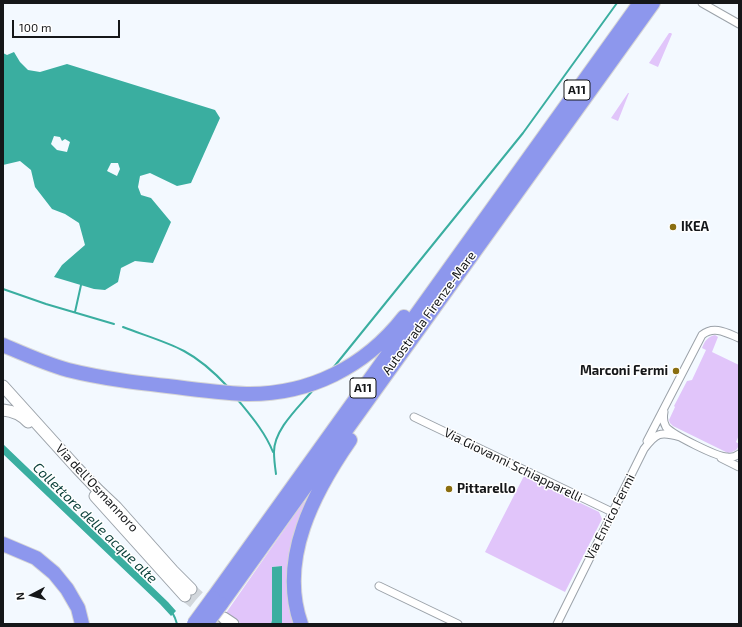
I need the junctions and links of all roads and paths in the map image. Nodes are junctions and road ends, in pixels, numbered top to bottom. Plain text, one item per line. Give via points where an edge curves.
1 (640, 3) edge
2 (653, 3) edge
3 (702, 3) edge
4 (739, 24) edge
5 (514, 178) junction
6 (416, 332) junction
7 (739, 338) edge
8 (3, 345) edge
9 (3, 386) edge
10 (3, 410) edge
11 (664, 410) junction
12 (414, 417) dead end
13 (680, 436) junction
14 (644, 449) junction
15 (739, 454) edge
16 (718, 455) junction
17 (739, 467) edge
18 (612, 512) junction
19 (3, 544) edge
20 (379, 586) dead end
21 (219, 606) junction
22 (82, 624) edge
23 (194, 624) edge
24 (206, 624) edge
25 (233, 624) edge
26 (301, 624) edge
27 (458, 624) edge
28 (557, 624) edge

1 - 5 highway, Autostrada Firenze-Mare / A11
2 - 6 highway, Autostrada Firenze-Mare / A11
3 - 4 street
5 - 8 highway via 380,344 359,361 312,384 290,390 246,394 119,380 68,370
5 - 21 highway, Autostrada Firenze-Mare / A11
6 - 21 highway, Autostrada Firenze-Mare / A11
6 - 26 highway via 330,470 309,513 299,544 295,570 294,592
7 - 11 street via 721,330 704,333
9 - 10 main road, Via dell'Osmannoro via 116,507 173,571 188,593 25,418
11 - 13 street via 665,425
11 - 14 street
12 - 18 street, Via Giovanni Schiapparelli
13 - 14 street, Via Enrico Fermi via 666,433 657,435
13 - 16 street
14 - 18 street, Via Enrico Fermi
15 - 16 street via 730,458
16 - 17 street
18 - 28 street, Via Enrico Fermi
19 - 22 highway via 36,558 54,573 78,608
20 - 27 street
21 - 23 highway, Autostrada Firenze-Mare / A11, bridge
21 - 24 highway, Autostrada Firenze-Mare / A11, bridge
21 - 25 main road

